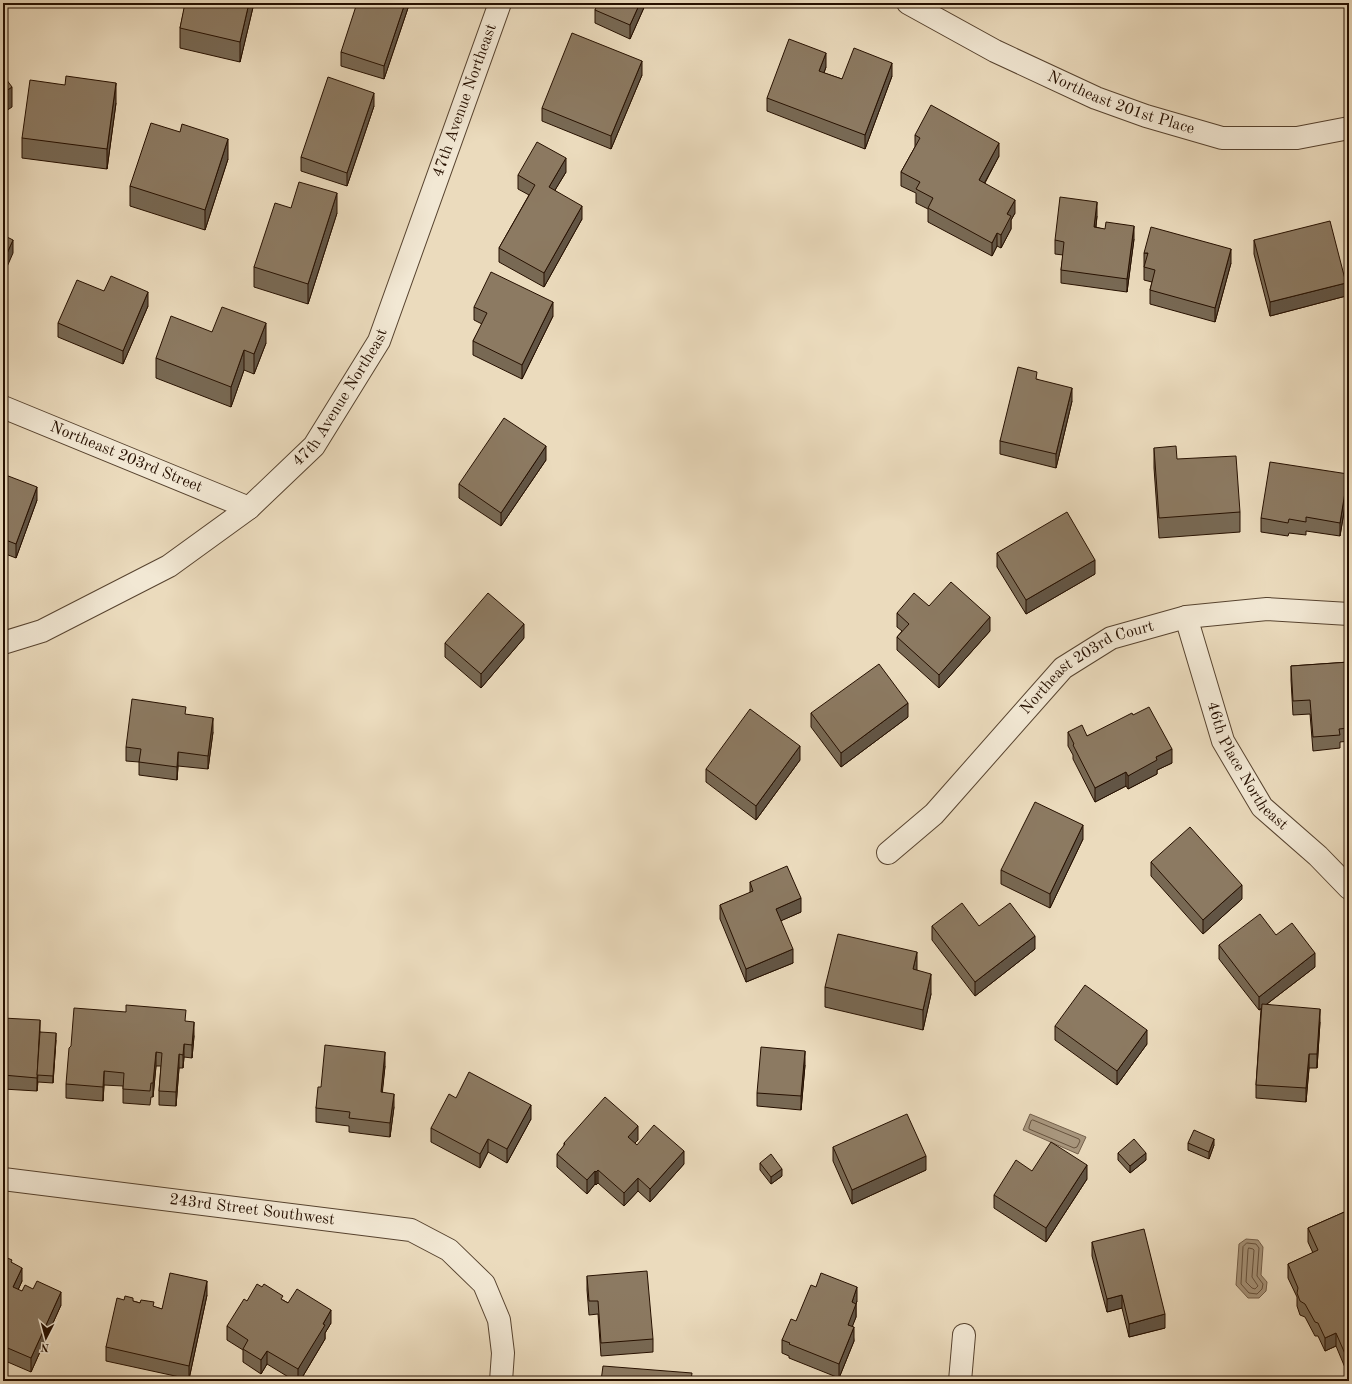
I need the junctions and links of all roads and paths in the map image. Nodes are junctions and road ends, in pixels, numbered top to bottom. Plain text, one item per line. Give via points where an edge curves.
1 (500, 3) edge
2 (908, 3) edge
3 (1349, 128) edge
4 (3, 407) edge
5 (249, 508) junction
6 (1349, 614) edge
7 (1186, 617) junction
8 (3, 643) edge
9 (888, 853) dead end
10 (1349, 888) edge
11 (3, 1178) edge
12 (964, 1334) dead end
13 (501, 1381) edge
14 (960, 1381) edge

1 - 5 street, 47th Avenue Northeast via 379,341 314,446
2 - 3 street, Northeast 201st Place via 995,51 1096,98 1146,116 1222,138 1297,138
4 - 5 street, Northeast 203rd Street
5 - 8 street, 47th Avenue Northeast via 170,566 42,631
6 - 7 street, Northeast 203rd Court via 1267,609
7 - 9 street, Northeast 203rd Court via 1111,638 1063,668 934,814
7 - 10 street, 46th Place Northeast via 1223,741 1262,807 1318,856
11 - 13 street, 243rd Street Southwest via 411,1230 449,1250 484,1284 499,1320 503,1353
12 - 14 street

